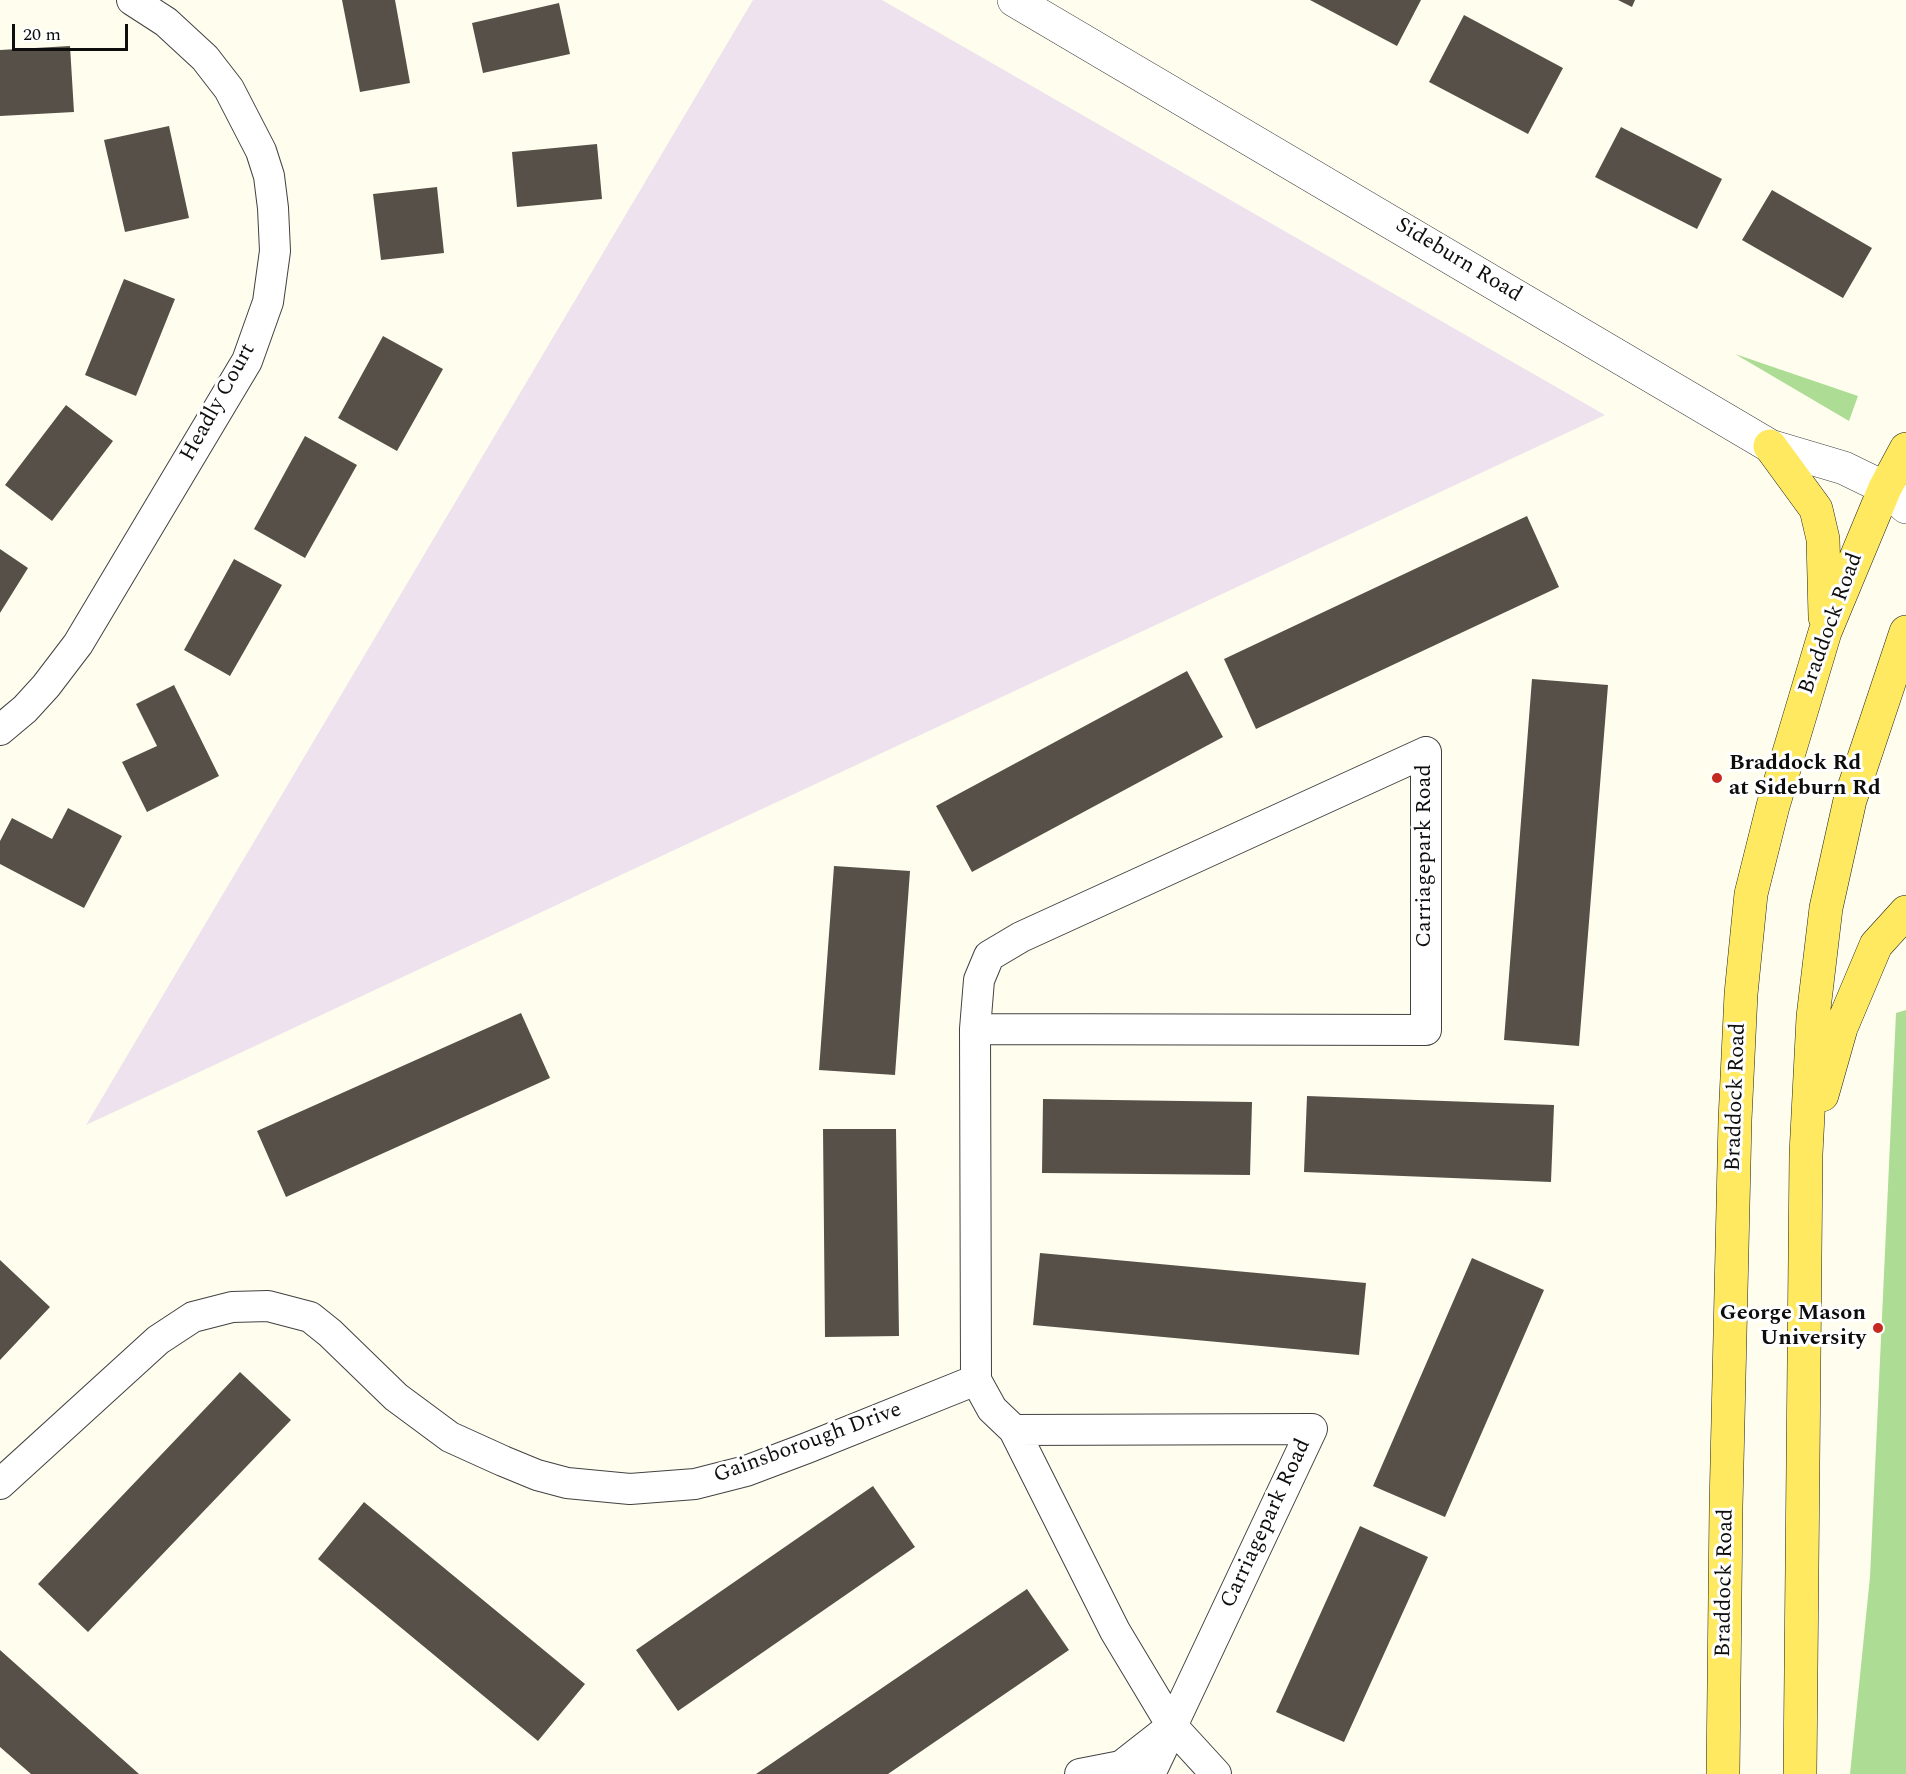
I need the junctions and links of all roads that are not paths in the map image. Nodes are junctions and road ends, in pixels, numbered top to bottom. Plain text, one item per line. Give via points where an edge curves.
1 (132, 0) edge
2 (1014, 0) edge
3 (1770, 446) junction
4 (1906, 449) edge
5 (1896, 498) edge
6 (1825, 632) junction
7 (1906, 632) edge
8 (0, 730) edge
9 (1906, 912) edge
10 (975, 1029) junction
11 (1806, 1154) junction
12 (976, 1380) junction
13 (1014, 1430) junction
14 (0, 1484) edge
15 (1172, 1726) junction
16 (1080, 1774) edge
17 (1150, 1774) edge
18 (1216, 1774) edge
19 (1723, 1774) edge
20 (1800, 1774) edge

1 - 8 street, Headly Court via 166,22 205,58 229,89 261,151 269,176 275,251 268,302 247,361 78,644 46,686
2 - 3 street, Sideburn Road
3 - 5 street, Sideburn Road via 1844,468
3 - 6 main road via 1816,508 1823,539
4 - 5 main road, Braddock Road
5 - 6 main road, Braddock Road
6 - 19 main road, Braddock Road via 1751,894 1741,994 1726,1507
7 - 11 main road via 1850,800 1826,908 1814,1017
9 - 11 main road via 1876,945 1841,1028
10 - 10 street, Carriagepark Road via 1426,1030 1426,752 1021,937 989,956 979,980
10 - 12 street, Carriagepark Road
11 - 20 main road
12 - 13 street, Carriagepark Road via 992,1409
12 - 14 street, Gainsborough Drive via 807,1449 695,1484 630,1489 567,1483 537,1475 450,1437 396,1397 310,1317 268,1306 232,1307 193,1317 158,1340
13 - 15 street, Carriagepark Road via 1115,1631
13 - 15 street, Carriagepark Road via 1312,1429
15 - 16 street, Carriagepark Road via 1121,1766
15 - 17 street, Carriagepark Road
15 - 18 street, Carriagepark Road

